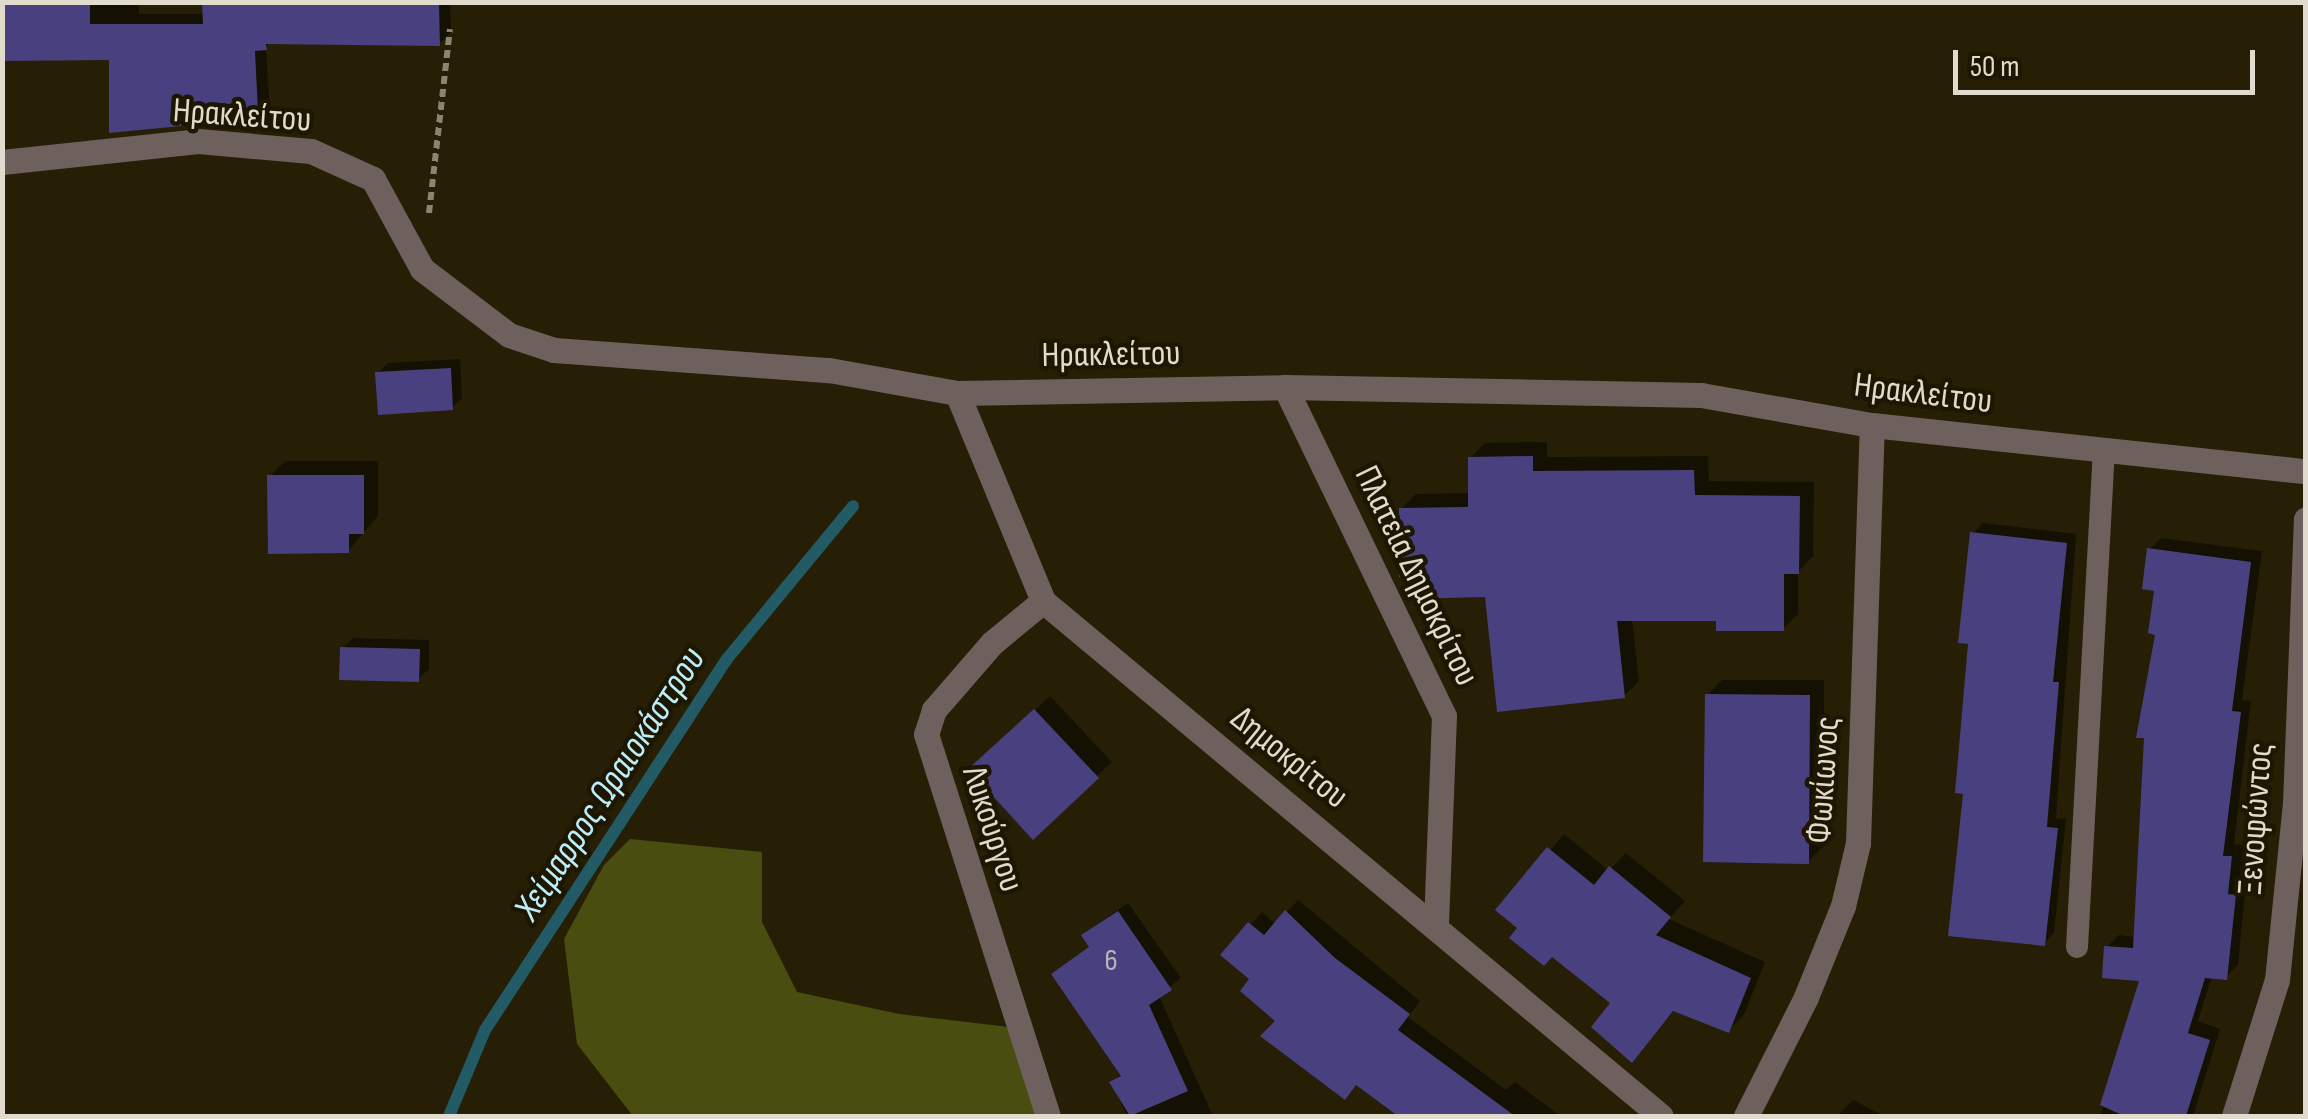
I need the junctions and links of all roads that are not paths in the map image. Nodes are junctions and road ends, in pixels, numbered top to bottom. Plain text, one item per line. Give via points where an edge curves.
1 (2, 162) edge
2 (1285, 387) junction
3 (958, 393) junction
4 (1872, 425) junction
5 (2104, 450) junction
6 (2306, 471) edge
7 (2306, 519) edge
8 (1043, 601) junction
9 (1436, 924) junction
10 (2077, 948) dead end
11 (1048, 1116) edge
12 (1661, 1116) edge
13 (1746, 1116) edge
14 (2234, 1116) edge

1 - 3 street, Ηρακλείτου via 198,141 311,151 373,179 422,269 509,335 554,350 829,370
2 - 3 street, Ηρακλείτου
2 - 4 street, Ηρακλείτου via 1701,395
2 - 9 street, Πλατεία Δημοκρίτου via 1444,716
3 - 8 street, Δημοκρίτου
4 - 5 street, Ηρακλείτου
4 - 13 street, Φωκίωνος via 1858,843 1843,906 1806,997
5 - 6 street, Ηρακλείτου
5 - 10 lane
7 - 14 street, Ξενοφώντος via 2294,804 2277,980
8 - 9 street, Δημοκρίτου
8 - 11 street, Λυκούργου via 992,644 934,710 926,734
9 - 12 street, Δημοκρίτου

